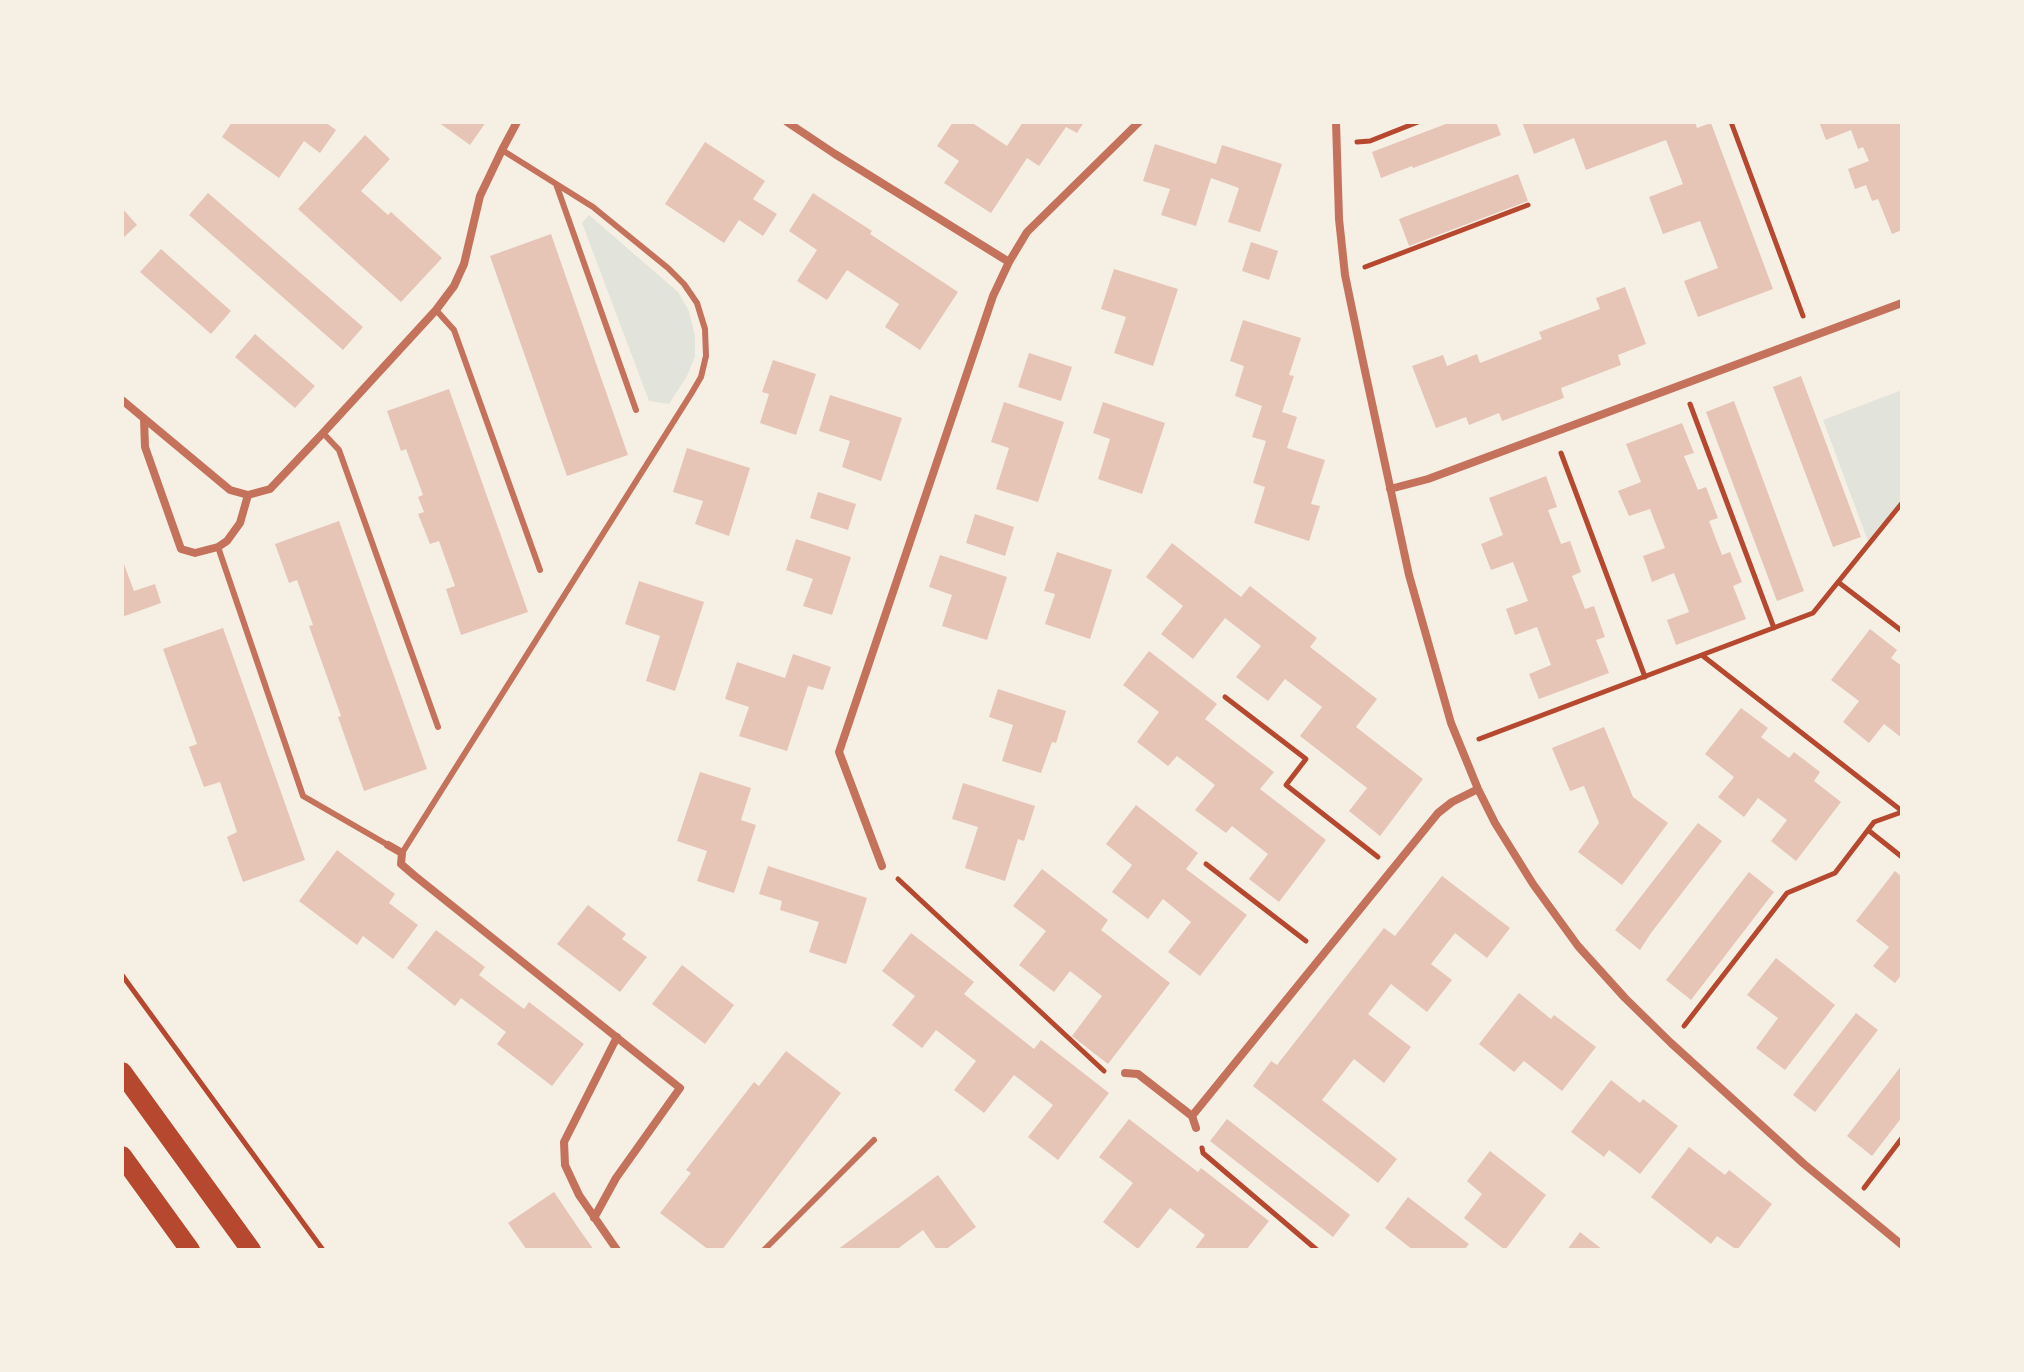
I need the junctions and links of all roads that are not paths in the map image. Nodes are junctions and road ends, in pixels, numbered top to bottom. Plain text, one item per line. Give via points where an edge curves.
1 (517, 122) edge
2 (787, 122) edge
3 (1139, 122) edge
4 (1336, 122) edge
5 (502, 150) junction
6 (556, 184) junction
7 (1009, 262) junction
8 (1902, 303) edge
9 (436, 310) junction
10 (122, 400) edge
11 (636, 410) dead end
12 (144, 419) junction
13 (323, 433) junction
14 (1390, 489) junction
15 (248, 495) junction
16 (218, 547) junction
17 (540, 570) dead end
18 (438, 727) dead end
19 (1478, 789) junction
20 (388, 845) joint
21 (402, 853) junction
22 (882, 866) road end
23 (617, 1037) junction
24 (122, 1072) edge
25 (1125, 1073) road end
26 (1192, 1116) junction
27 (1196, 1128) road end
28 (874, 1140) dead end
29 (122, 1156) edge
30 (594, 1218) junction
31 (1902, 1245) edge
32 (190, 1250) edge
33 (251, 1250) edge
34 (617, 1250) edge
35 (764, 1250) edge

1 - 5 street
2 - 7 street
3 - 7 street via 1027,232
4 - 14 street via 1345,275
5 - 6 lane
5 - 9 street via 480,196 464,264
6 - 11 lane
6 - 21 lane via 593,207 684,284 705,329 706,356 701,377
7 - 22 street via 839,752
8 - 14 street
9 - 13 street
9 - 17 lane via 454,330
10 - 12 street
12 - 15 street via 230,490
12 - 16 street via 145,447 181,549 195,553
13 - 15 street via 270,489
13 - 18 lane via 339,450
14 - 19 street via 1451,723
15 - 16 street via 240,523
16 - 20 lane via 303,796
19 - 26 street via 1438,813
19 - 31 street via 1533,884 1625,998 1804,1164
20 - 21 street
21 - 23 street via 401,864 415,876
23 - 30 street via 564,1142 565,1165
23 - 30 street via 680,1088
24 - 33 main road
25 - 26 street via 1138,1074
26 - 27 street
28 - 35 lane
29 - 32 main road
30 - 34 street

